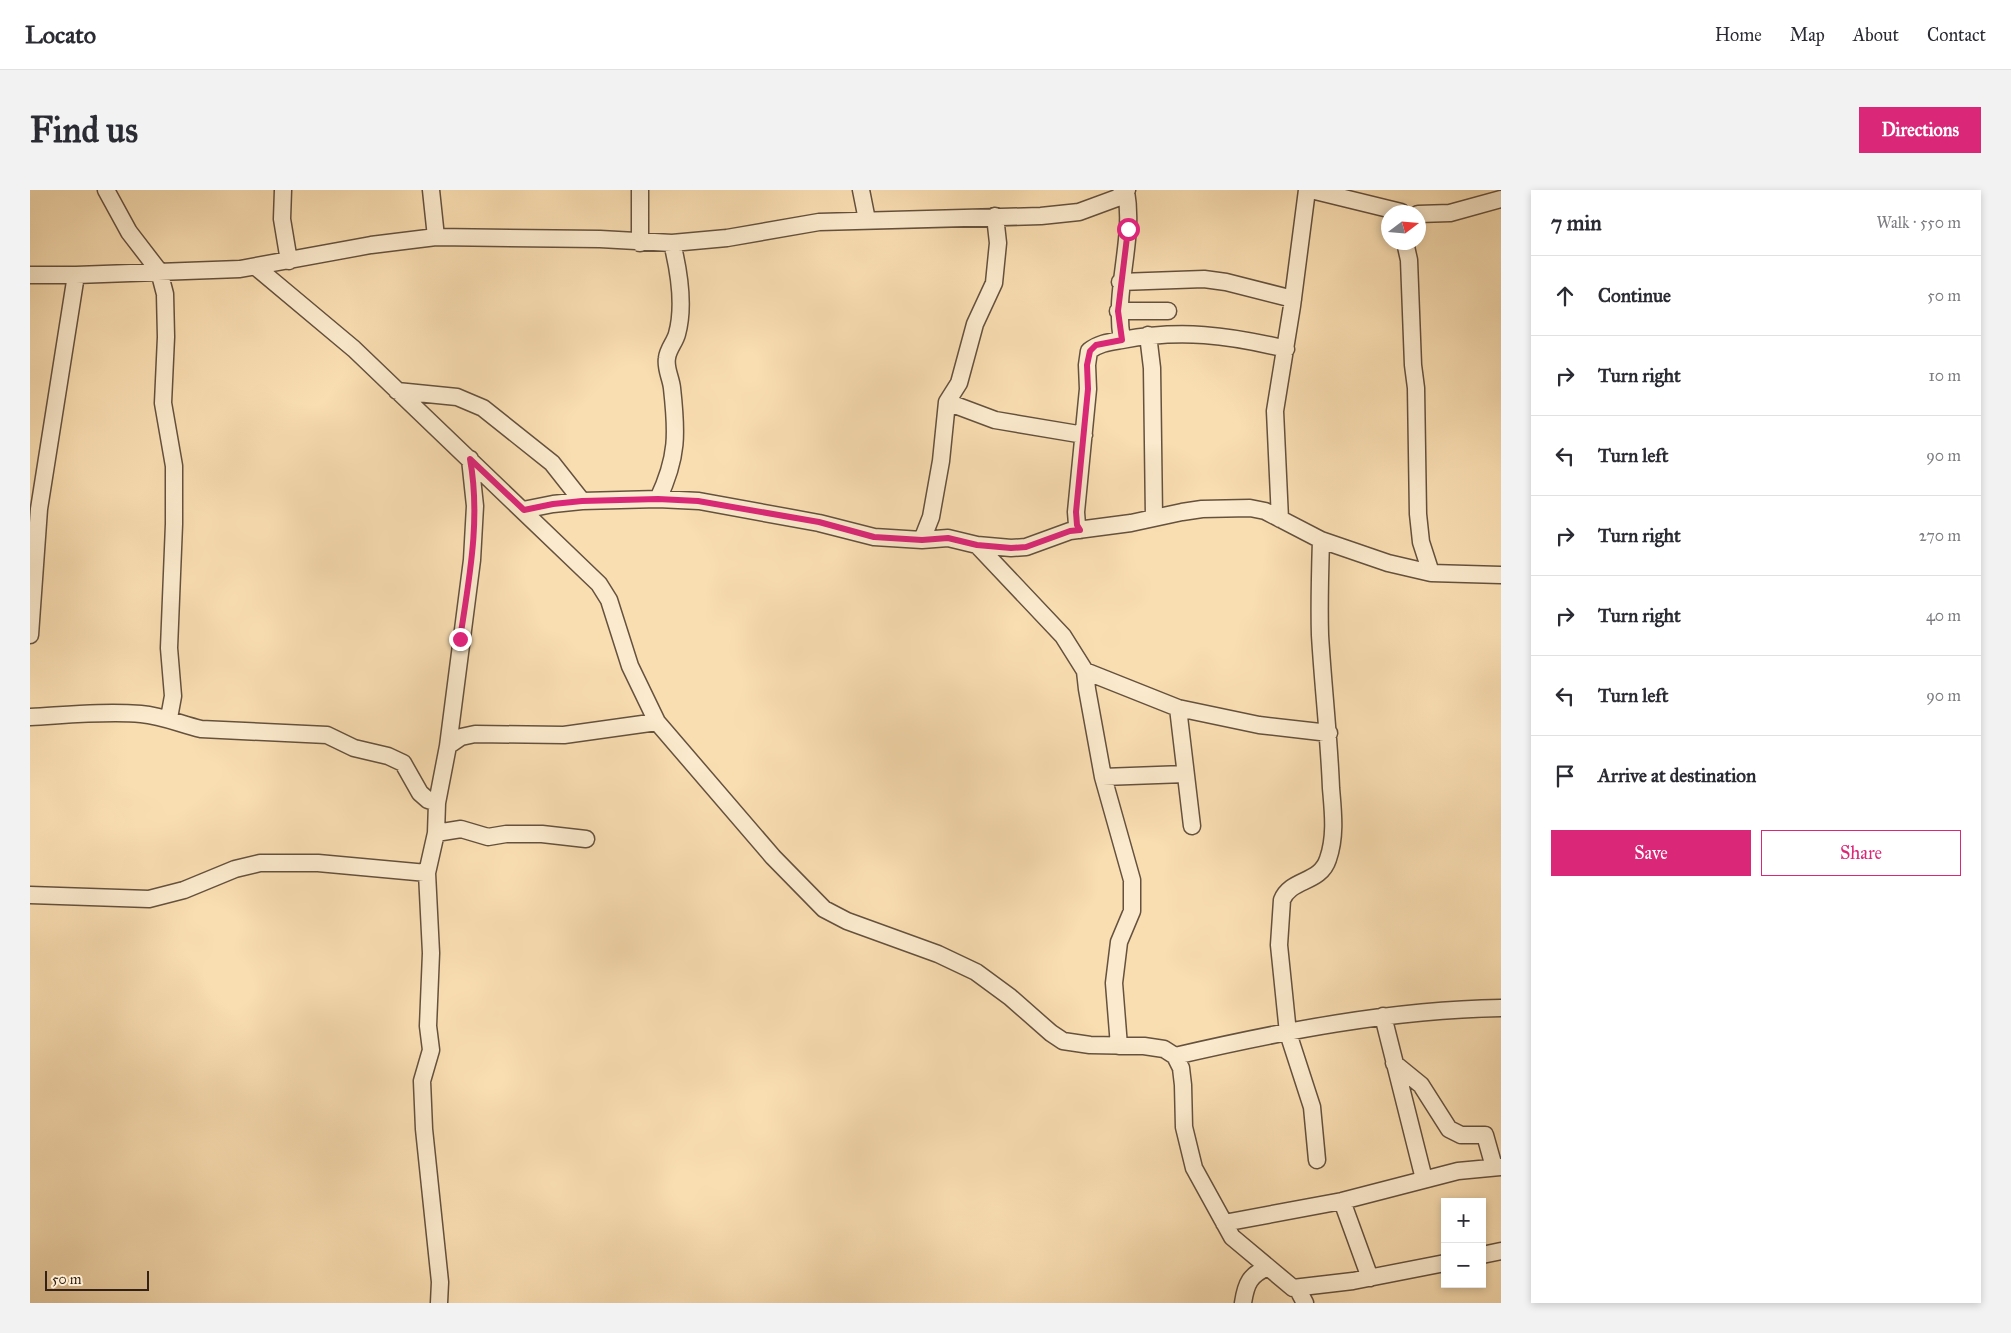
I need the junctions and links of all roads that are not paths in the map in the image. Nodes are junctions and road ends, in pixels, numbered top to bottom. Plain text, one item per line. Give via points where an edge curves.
1 (106, 190) edge
2 (283, 190) edge
3 (431, 190) edge
4 (640, 190) edge
5 (861, 190) edge
6 (1127, 190) edge
7 (1307, 190) edge
8 (1311, 190) edge
9 (1497, 203) edge
10 (1381, 208) edge
11 (1426, 214) edge
12 (995, 216) junction
13 (867, 220) junction
14 (436, 237) junction
15 (640, 243) junction
16 (672, 243) junction
17 (1407, 250) edge
18 (289, 261) junction
19 (256, 267) junction
20 (159, 272) junction
21 (30, 275) edge
22 (76, 275) junction
23 (1120, 282) junction
24 (1293, 299) junction
25 (1168, 310) dead end
26 (1118, 311) junction
27 (1148, 336) junction
28 (1122, 340) junction
29 (1286, 349) junction
30 (397, 391) junction
31 (947, 402) junction
32 (1084, 435) junction
33 (470, 459) junction
34 (658, 499) junction
35 (582, 501) junction
36 (524, 510) junction
37 (1154, 518) junction
38 (1280, 520) junction
39 (1080, 530) junction
40 (922, 540) junction
41 (1321, 540) junction
42 (977, 545) junction
43 (1431, 573) junction
44 (1501, 575) edge
45 (30, 635) edge
46 (1085, 671) junction
47 (1178, 708) junction
48 (30, 717) edge
49 (169, 718) junction
50 (657, 722) junction
51 (1329, 733) junction
52 (448, 746) junction
53 (1185, 774) junction
54 (1103, 777) junction
55 (437, 803) junction
56 (1192, 826) dead end
57 (436, 833) junction
58 (586, 839) dead end
59 (427, 873) junction
60 (30, 895) edge
61 (1501, 1008) edge
62 (1383, 1016) junction
63 (1288, 1033) junction
64 (1119, 1046) junction
65 (1176, 1056) junction
66 (1394, 1063) junction
67 (1317, 1160) dead end
68 (1497, 1167) edge
69 (1424, 1179) junction
70 (1342, 1201) junction
71 (1224, 1223) junction
72 (1501, 1250) edge
73 (1486, 1254) edge
74 (1441, 1264) edge
75 (1268, 1267) junction
76 (1370, 1278) junction
77 (1293, 1288) junction
78 (441, 1302) edge
79 (1243, 1303) edge
80 (1305, 1303) edge

1 - 20 street via 129,232
2 - 18 street via 282,219
3 - 14 street
4 - 15 street
5 - 13 street
6 - 12 street via 1117,198 1079,212
6 - 23 street via 1129,221
7 - 24 street
8 - 10 street
9 - 11 street via 1450,213
12 - 13 street
12 - 31 street via 998,243 994,283 975,324 959,382
13 - 16 street via 805,223 727,238
14 - 15 street via 600,239
14 - 18 street via 371,245
15 - 16 street
16 - 34 street via 677,265 680,322 666,361 672,382 676,430 669,476
17 - 43 street via 1416,388 1418,514 1421,542
18 - 19 street
19 - 20 street
19 - 30 street via 354,349
20 - 22 street
20 - 49 street via 166,313 163,403 174,466 169,648 173,696
21 - 22 street
22 - 45 street via 39,509
23 - 24 street via 1204,279
23 - 26 street
24 - 29 street
25 - 26 street
26 - 28 street
27 - 28 street
27 - 29 street via 1208,334
27 - 37 street via 1152,368
28 - 32 street via 1096,345 1090,351
29 - 38 street via 1275,411
30 - 33 street
30 - 35 street via 457,397 483,408 552,463
31 - 32 street via 995,420
31 - 40 street via 931,517
32 - 39 street via 1076,512
33 - 36 street
33 - 52 street via 475,506 472,560
34 - 35 street
34 - 40 street via 718,503 819,522 874,537
35 - 36 street
36 - 50 street via 600,584 609,600 630,666
37 - 38 street via 1202,509 1250,508 1265,511
37 - 39 street
38 - 41 street
39 - 42 street via 1026,547
40 - 42 street via 948,538
41 - 43 street via 1388,563
41 - 51 street via 1320,635
42 - 46 street via 1063,636
43 - 44 street
46 - 47 street
46 - 54 street
47 - 51 street via 1259,726
47 - 53 street
48 - 49 street via 141,714
49 - 55 street via 186,726 201,728 327,735 354,748 403,763 420,793
50 - 52 street via 564,735 475,734 461,737
50 - 64 street via 760,842 824,909 976,972 1063,1041
51 - 63 street via 1334,836 1328,858 1321,872 1287,890 1282,900 1279,945
52 - 55 street
53 - 54 street
53 - 56 street
54 - 64 street via 1132,880 1132,912 1119,942 1115,976
55 - 57 street
57 - 58 street via 461,829 488,837 542,834
57 - 59 street
59 - 60 street via 318,863 260,863 149,899
59 - 78 street via 431,1050 422,1081
61 - 62 street
62 - 63 street
62 - 66 street
63 - 65 street
63 - 67 street via 1312,1107
64 - 65 street via 1164,1049
65 - 71 street via 1181,1068 1184,1127 1192,1160
66 - 68 street via 1421,1085 1449,1129 1461,1135 1485,1134
66 - 69 street
68 - 69 street
69 - 70 street
70 - 71 street
70 - 76 street
71 - 75 street via 1232,1237
72 - 73 street
74 - 76 street
75 - 77 street
75 - 79 street via 1256,1272 1247,1282
76 - 77 street
77 - 80 street via 1297,1288

